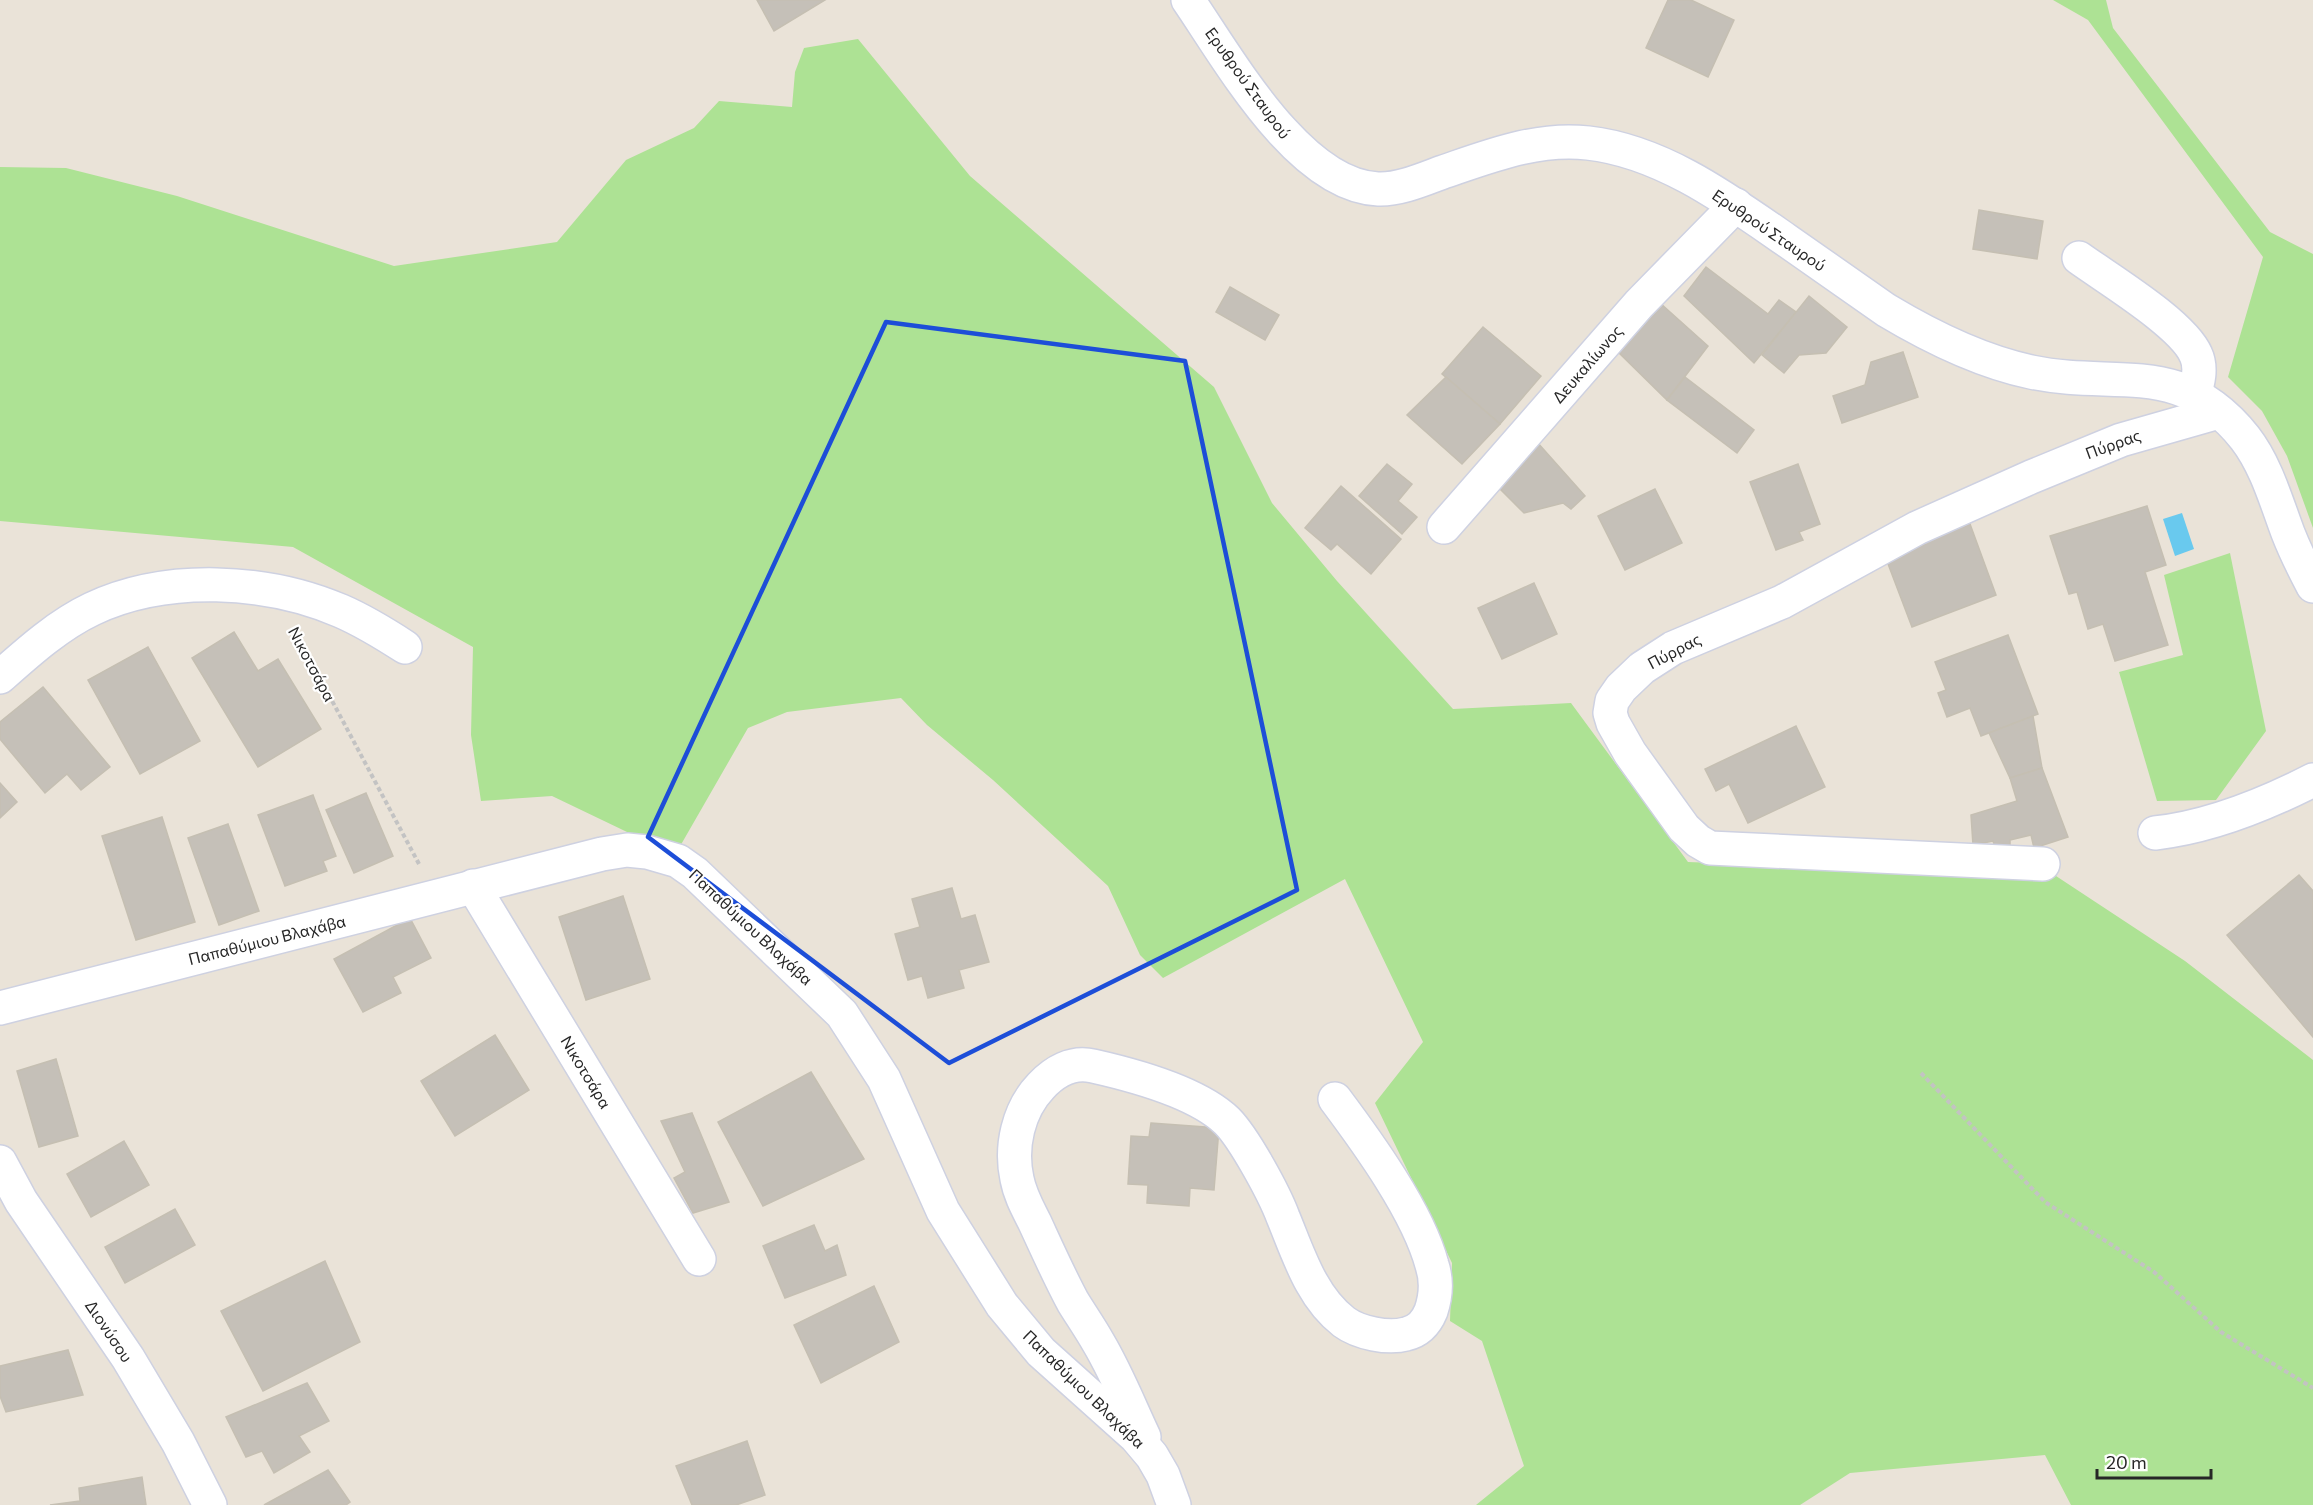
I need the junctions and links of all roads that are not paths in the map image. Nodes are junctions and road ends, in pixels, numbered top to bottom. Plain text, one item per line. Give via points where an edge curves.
1 (1188, 0) edge
2 (1736, 205) junction
3 (2079, 258) dead end
4 (2207, 404) junction
5 (1444, 527) dead end
6 (2313, 586) edge
7 (405, 647) dead end
8 (0, 677) edge
9 (2313, 780) edge
10 (2155, 833) dead end
11 (2043, 864) dead end
12 (473, 886) junction
13 (0, 1008) edge
14 (1335, 1099) dead end
15 (0, 1162) edge
16 (699, 1259) dead end
17 (1152, 1456) junction
18 (210, 1505) edge
19 (1174, 1505) edge

1 - 2 street, Ερυθρού Σταυρού via 1277,126 1311,160 1343,180 1362,187 1388,188 1516,149 1587,142 1670,168
2 - 4 street, Ερυθρού Σταυρού via 1886,310 1954,347 2032,372 2155,381
2 - 5 street, Δευκαλίωνος via 1639,304
3 - 4 street via 2181,333 2196,356
4 - 6 street, Ερυθρού Σταυρού via 2246,439 2262,466
4 - 11 street, Πύρρας via 1917,528 1764,611 1662,654 1629,679 1612,701 1611,717 1620,739 1684,828 1710,848
7 - 8 street via 372,626 311,600 235,586 174,586 126,595 90,610
9 - 10 street via 2243,811
12 - 13 street, Παπαθύμιου Βλαχάβα
12 - 16 street, Νικοτσάρα
12 - 17 street, Παπαθύμιου Βλαχάβα via 627,850 663,855 695,873 842,1014 884,1079 944,1211 1002,1305 1041,1352 1130,1431
14 - 17 street via 1397,1193 1433,1266 1436,1292 1432,1306 1422,1326 1413,1332 1365,1332 1333,1312 1304,1268 1282,1214 1238,1134 1197,1099 1090,1065 1072,1066 1057,1073 1030,1099 1017,1130 1015,1153 1020,1189 1073,1302 1112,1368
15 - 18 street, Διονύσου via 21,1201 129,1358
17 - 19 street, Παπαθύμιου Βλαχάβα

